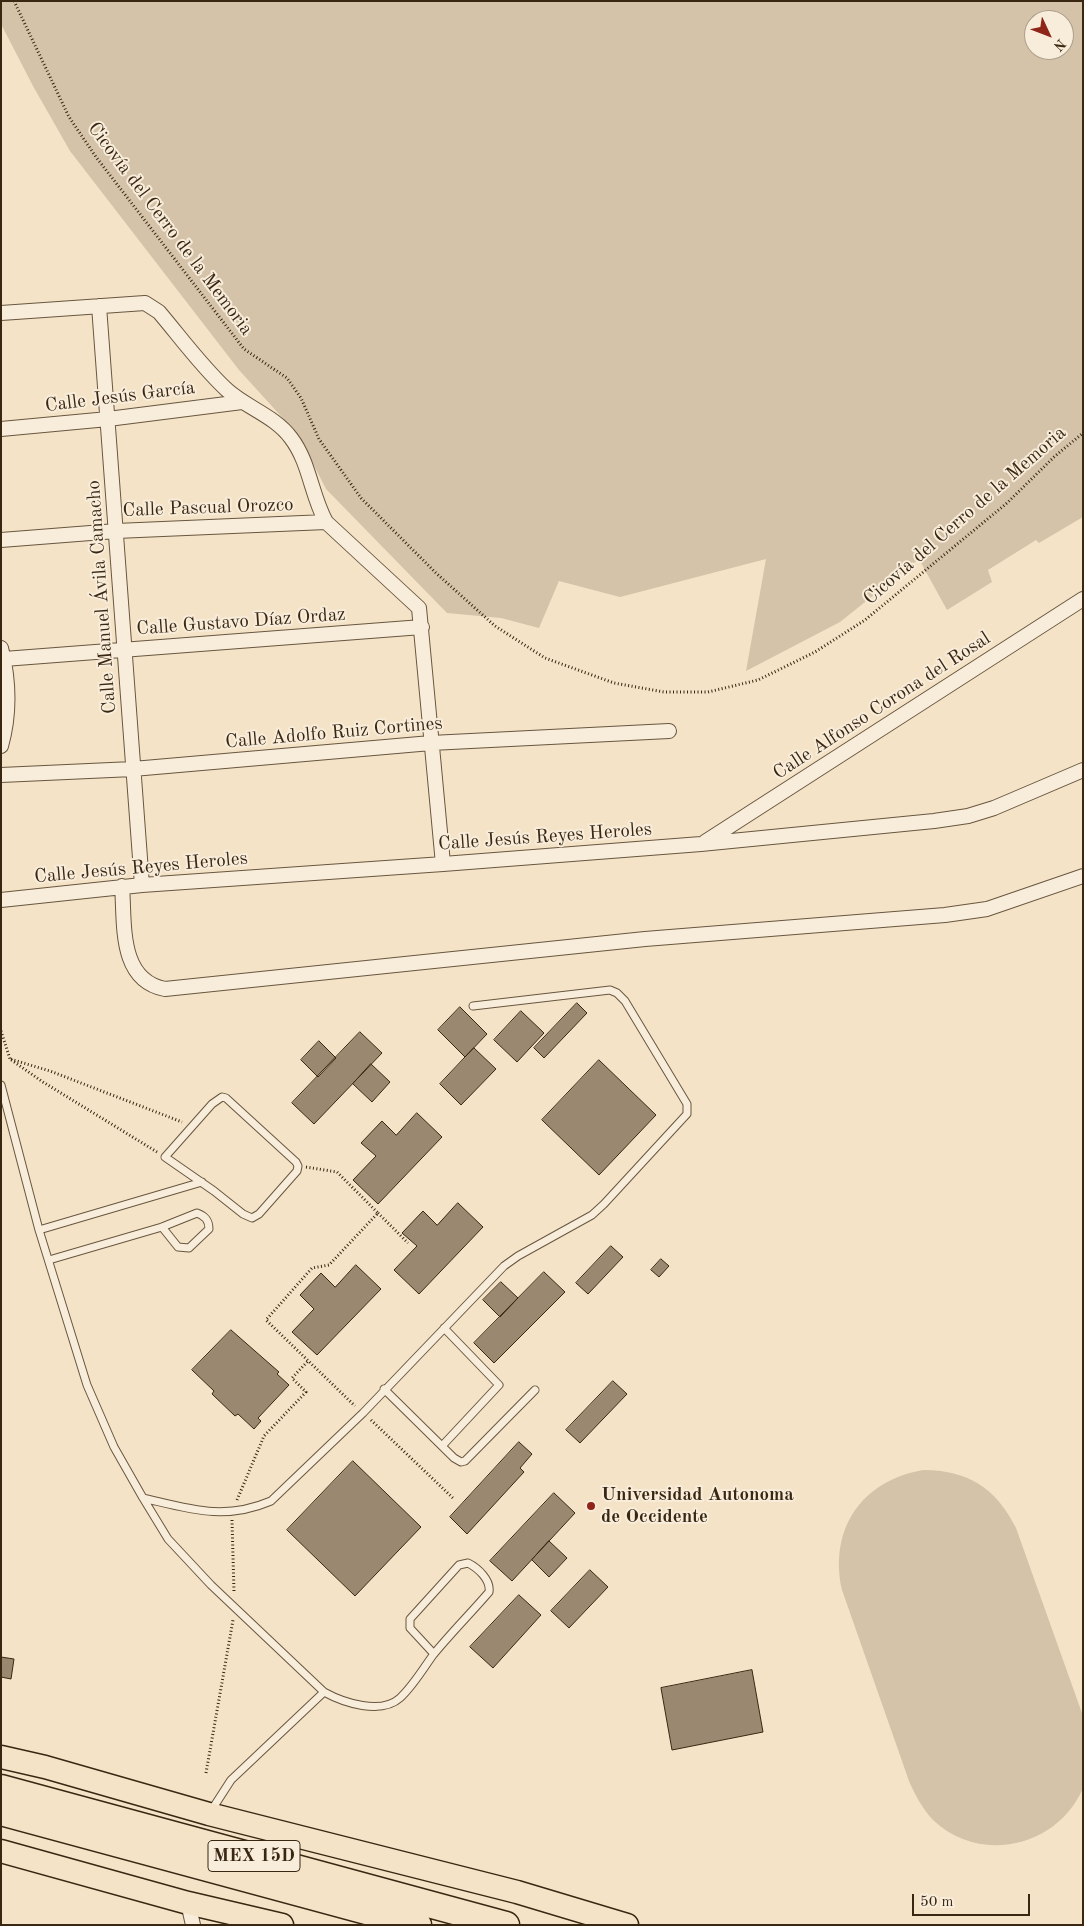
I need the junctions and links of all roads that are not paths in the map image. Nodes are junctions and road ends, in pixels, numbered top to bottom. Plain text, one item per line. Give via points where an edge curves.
1 (99, 306) junction
2 (1, 313) edge
3 (242, 402) junction
4 (108, 420) junction
5 (1, 429) edge
6 (326, 522) junction
7 (116, 531) junction
8 (1, 540) edge
9 (1083, 599) edge
10 (422, 627) junction
11 (124, 650) junction
12 (3, 654) edge
13 (669, 731) dead end
14 (431, 743) junction
15 (1, 746) edge
16 (133, 769) junction
17 (1083, 770) edge
18 (1, 775) edge
19 (701, 844) junction
20 (443, 864) junction
21 (1083, 876) edge
22 (142, 885) junction
23 (122, 886) junction
24 (1, 900) edge
25 (473, 1006) dead end
26 (1, 1085) edge
27 (202, 1182) junction
28 (162, 1226) junction
29 (40, 1230) junction
30 (49, 1260) junction
31 (444, 1328) junction
32 (384, 1389) junction
33 (535, 1390) dead end
34 (442, 1446) junction
35 (143, 1498) junction
36 (434, 1654) junction
37 (324, 1692) junction
38 (1, 1757) edge
39 (1, 1788) edge
40 (1, 1812) edge
41 (209, 1814) junction
42 (1, 1851) edge
43 (190, 1914) edge
44 (279, 1924) edge
45 (418, 1925) edge
46 (506, 1925) edge
47 (627, 1925) edge

1 - 2 street
1 - 3 street via 145,303 152,306
1 - 4 street, Calle Manuel Ávila Camacho
3 - 4 street, Calle Jesús García
3 - 6 street via 281,427 299,448
4 - 5 street, Calle Jesús García
4 - 7 street, Calle Manuel Ávila Camacho
6 - 7 street, Calle Pascual Orozco
6 - 10 street via 417,604
7 - 8 street, Calle Pascual Orozco
7 - 11 street, Calle Manuel Ávila Camacho
9 - 19 street, Calle Alfonso Corona del Rosal
10 - 11 street, Calle Gustavo Díaz Ordaz
10 - 14 street
11 - 12 street, Calle Gustavo Díaz Ordaz
11 - 16 street, Calle Manuel Ávila Camacho
12 - 15 street via 8,709
13 - 14 street, Calle Adolfo Ruiz Cortines
14 - 16 street, Calle Adolfo Ruiz Cortines
14 - 20 street
16 - 18 street, Calle Adolfo Ruiz Cortines
16 - 22 street, Calle Manuel Ávila Camacho
17 - 19 street, Calle Jesús Reyes Heroles via 968,816
19 - 20 street, Calle Jesús Reyes Heroles
20 - 22 street, Calle Jesús Reyes Heroles
21 - 23 street via 986,909 944,915 645,939 165,989 153,987 145,981 127,952
22 - 23 street, Calle Jesús Reyes Heroles
23 - 24 street, Calle Jesús Reyes Heroles
25 - 31 lane via 610,990 617,993 626,1001 688,1109 683,1120 604,1204 578,1224 504,1266
26 - 29 lane
27 - 27 lane via 165,1157 222,1097 298,1166 259,1214 252,1218
27 - 29 lane
28 - 28 lane via 197,1214 207,1219 209,1229 189,1248 178,1247
28 - 30 lane
29 - 30 lane
30 - 35 lane via 87,1385 114,1447
31 - 32 lane
31 - 34 lane via 499,1385
32 - 34 lane
32 - 35 lane via 271,1501 255,1508 202,1512
33 - 34 lane via 465,1461 457,1461
35 - 37 lane via 168,1540
36 - 36 lane via 489,1592 486,1579 468,1563 459,1565 410,1619 410,1628
36 - 37 lane via 399,1699 382,1706 341,1701
37 - 41 lane via 231,1780
38 - 41 main road
39 - 46 highway, MEX 15D
40 - 45 highway, MEX 15D
41 - 47 main road via 517,1892
42 - 43 main road
43 - 44 main road

